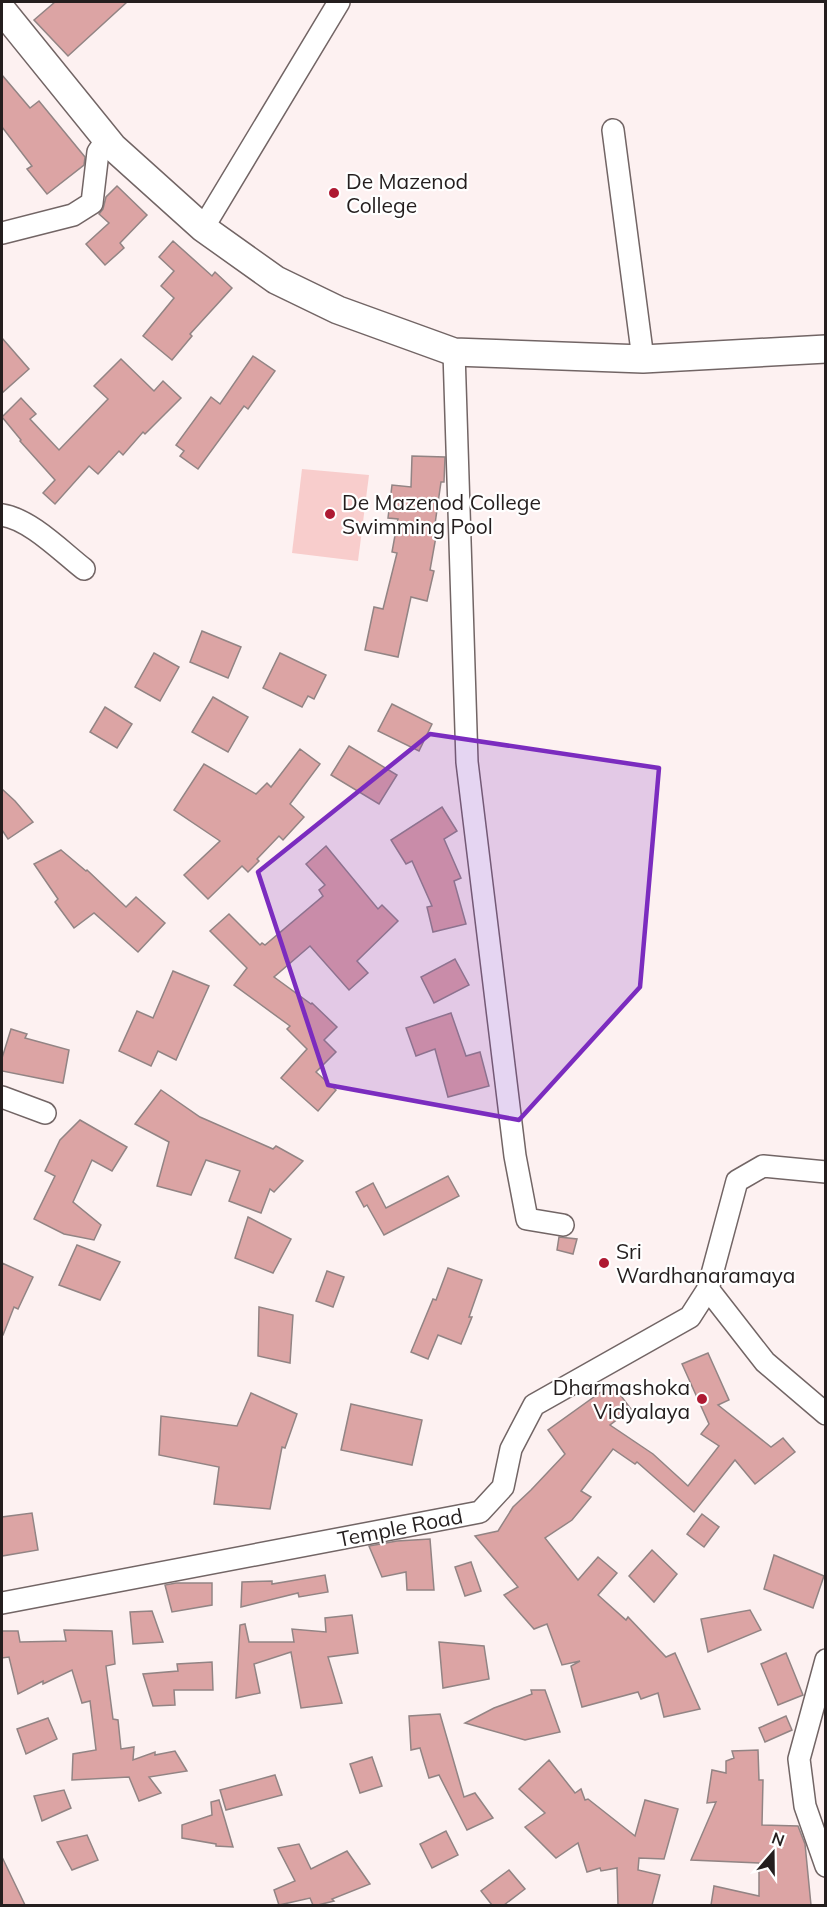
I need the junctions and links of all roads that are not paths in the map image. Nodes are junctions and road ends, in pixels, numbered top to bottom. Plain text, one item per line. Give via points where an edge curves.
1 (339, 2) edge
2 (2, 10) edge
3 (613, 129) dead end
4 (107, 139) junction
5 (203, 228) junction
6 (2, 233) edge
7 (825, 349) edge
8 (454, 352) junction
9 (643, 358) junction
10 (2, 514) edge
11 (84, 569) dead end
12 (2, 1096) edge
13 (45, 1113) dead end
14 (825, 1172) edge
15 (563, 1226) dead end
16 (708, 1289) junction
17 (825, 1414) edge
18 (2, 1603) edge
19 (825, 1660) edge
20 (825, 1866) edge

1 - 5 street
2 - 4 street
3 - 9 street
4 - 5 street
4 - 6 street via 98,152 92,203 73,214
5 - 8 street via 286,285 338,310
7 - 9 street
8 - 9 street
8 - 15 street via 467,762 513,1144 527,1219
10 - 11 street via 28,526
12 - 13 street
14 - 16 street, Temple Road via 763,1166 737,1182
16 - 17 street via 765,1362
16 - 18 street, Temple Road via 690,1317 534,1405 511,1449 503,1487 480,1512
19 - 20 street via 798,1759 805,1806

